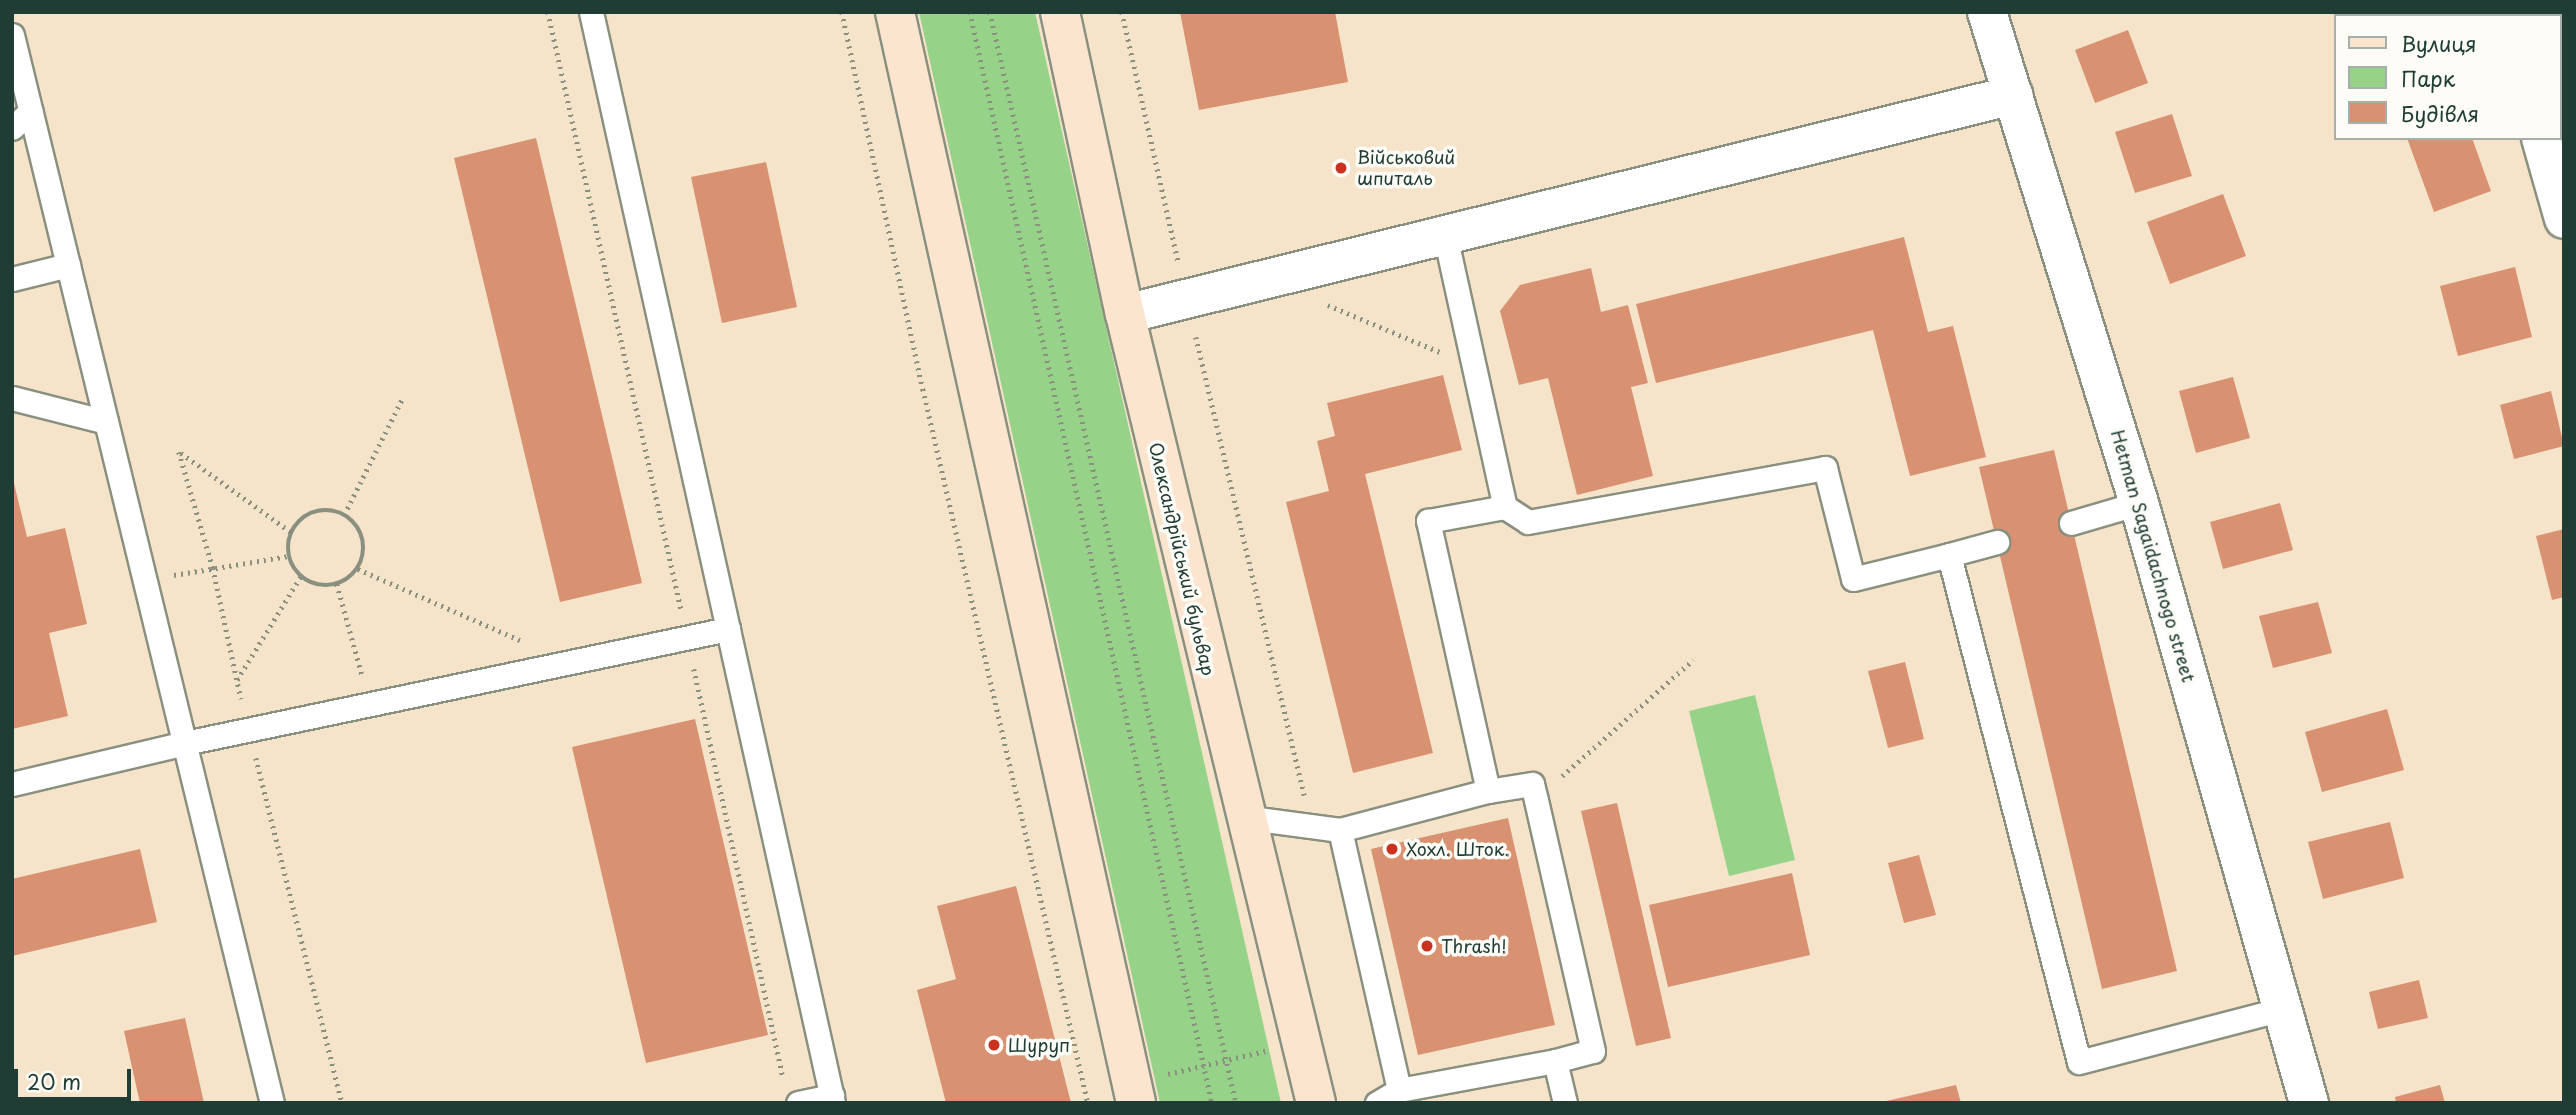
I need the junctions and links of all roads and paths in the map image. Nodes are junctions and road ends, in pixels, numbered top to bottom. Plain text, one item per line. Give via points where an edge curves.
1 (548, 12) edge
2 (591, 12) edge
3 (842, 12) edge
4 (895, 12) edge
5 (970, 12) edge
6 (990, 12) edge
7 (1060, 12) edge
8 (1122, 12) edge
9 (1987, 12) edge
10 (12, 35) edge
11 (2013, 95) junction
12 (31, 111) junction
13 (12, 128) edge
14 (2542, 140) edge
15 (2564, 219) edge
16 (1446, 235) junction
17 (68, 265) junction
18 (12, 279) edge
19 (1266, 279) junction
20 (1187, 299) junction
21 (1125, 314) junction
22 (1475, 367) junction
23 (403, 397) dead end
24 (12, 398) edge
25 (106, 422) junction
26 (2139, 503) junction
27 (1505, 507) junction
28 (344, 515) junction
29 (2071, 523) dead end
30 (291, 532) junction
31 (1997, 542) dead end
32 (1949, 555) junction
33 (289, 556) junction
34 (213, 569) junction
35 (358, 569) junction
36 (301, 576) junction
37 (145, 580) junction
38 (337, 584) junction
39 (728, 629) junction
40 (687, 638) junction
41 (1693, 660) dead end
42 (571, 662) junction
43 (236, 681) junction
44 (370, 704) junction
45 (249, 730) junction
46 (185, 743) junction
47 (12, 785) edge
48 (1488, 791) junction
49 (1536, 800) junction
50 (1306, 802) dead end
51 (1243, 817) junction
52 (1340, 830) junction
53 (2282, 1009) junction
54 (1301, 1043) junction
55 (1226, 1060) junction
56 (1555, 1060) junction
57 (1203, 1066) junction
58 (1399, 1090) junction
59 (1085, 1093) junction
60 (1134, 1093) edge
61 (792, 1096) edge
62 (833, 1099) edge
63 (272, 1103) edge
64 (342, 1103) edge
65 (1088, 1103) edge
66 (1212, 1103) edge
67 (1236, 1103) edge
68 (1316, 1103) edge
69 (1377, 1103) edge
70 (1565, 1103) edge
71 (2309, 1103) edge

1 - 40 path
2 - 39 lane
3 - 59 path via 923,389
4 - 60 main road
5 - 57 path
6 - 55 path
7 - 21 main road, Олександрійський бульвар
8 - 20 path
9 - 11 street, Hetman Sagaidachnogo street
10 - 12 lane
11 - 16 street
11 - 26 street, Hetman Sagaidachnogo street
12 - 13 lane
12 - 17 lane
14 - 15 street
16 - 19 street
16 - 22 lane
17 - 18 lane
17 - 25 lane
19 - 20 street
19 - 22 path
20 - 21 street
20 - 50 path
21 - 51 main road, Олександрійський бульвар
22 - 27 lane
23 - 28 path
24 - 25 lane
25 - 37 lane
26 - 29 lane
26 - 53 street, Hetman Sagaidachnogo street
27 - 32 lane via 1528,522 1741,487 1825,468 1853,579
27 - 48 lane via 1428,521
28 - 30 path via 320,510 299,521
28 - 35 path via 360,533 363,557
30 - 33 path
30 - 34 path via 179,452
31 - 32 lane
32 - 53 lane via 2079,1062
33 - 34 path
33 - 36 path
34 - 37 path
34 - 43 path
35 - 38 path
35 - 42 path
36 - 38 path via 324,586
36 - 43 path
37 - 46 lane
38 - 44 path
39 - 40 lane
39 - 62 lane
40 - 42 lane
40 - 61 path
41 - 49 path
42 - 44 lane
43 - 45 path
44 - 45 lane
45 - 46 lane
45 - 64 path
46 - 47 lane
46 - 63 lane
48 - 49 lane via 1532,784
48 - 52 lane
49 - 56 lane via 1593,1051
51 - 52 lane
51 - 54 main road, Олександрійський бульвар
52 - 58 lane
53 - 71 street, Hetman Sagaidachnogo street
54 - 55 path
54 - 68 main road, Олександрійський бульвар
55 - 57 path
55 - 67 path
56 - 58 lane
56 - 70 lane
57 - 60 path
57 - 66 path
58 - 69 lane
59 - 60 path
59 - 65 path
61 - 62 lane

